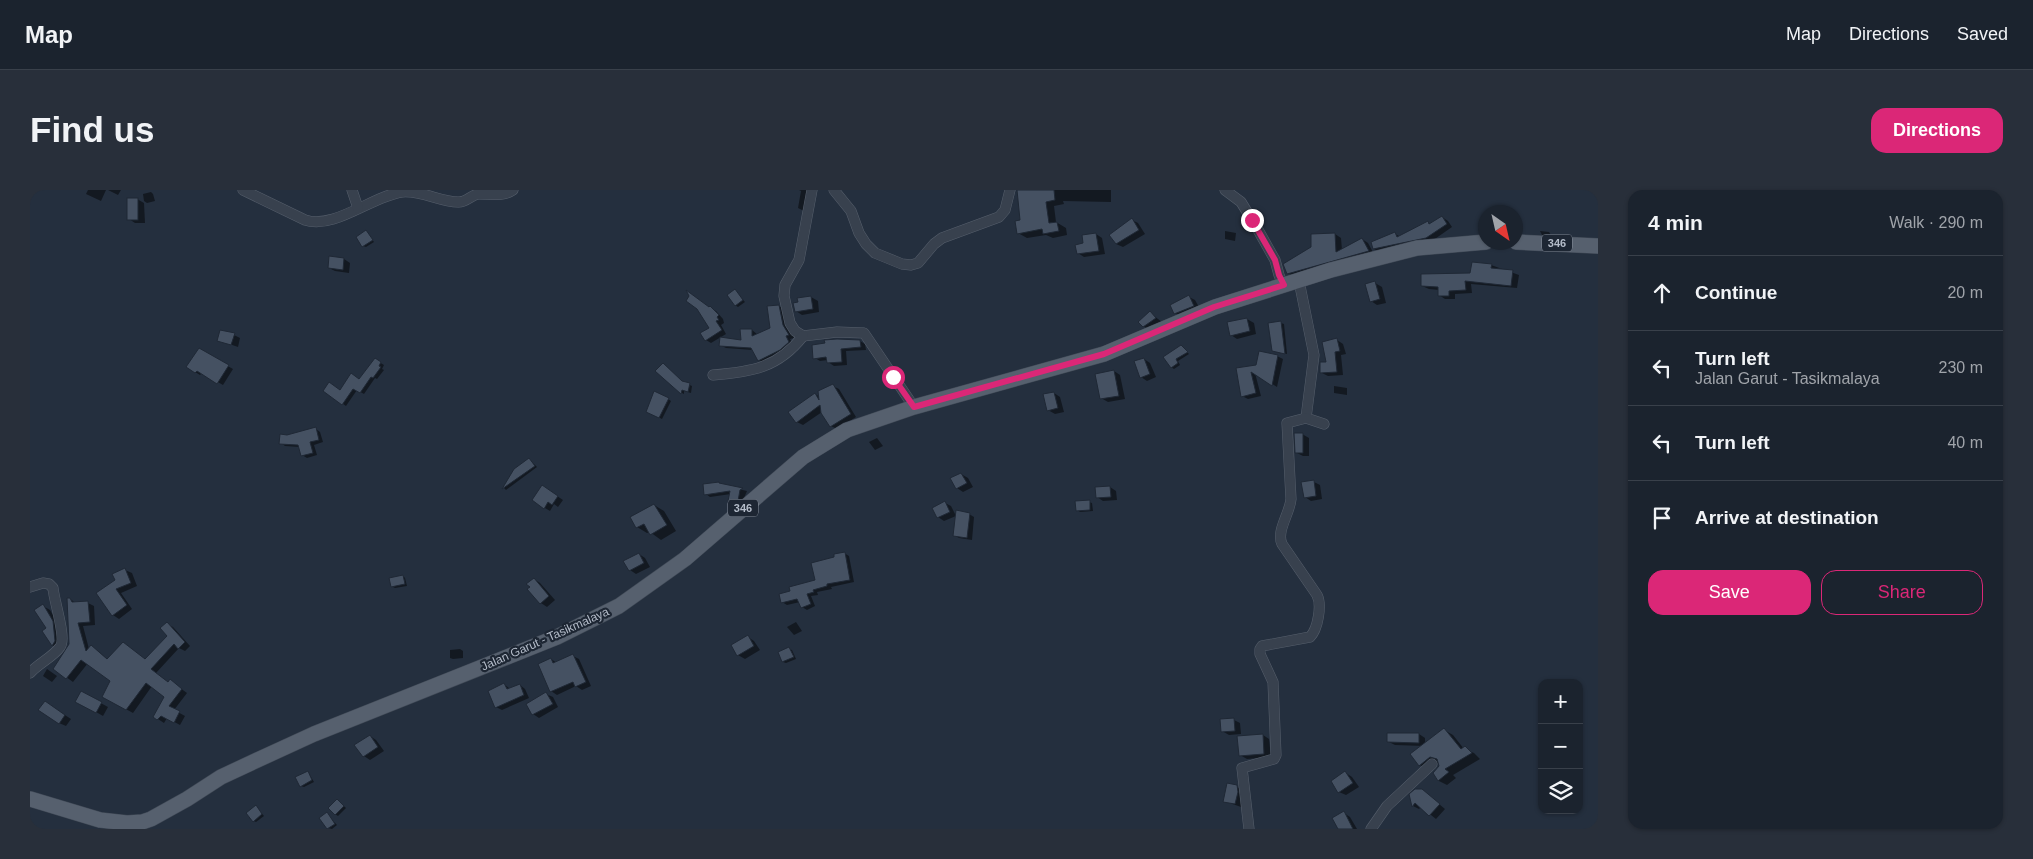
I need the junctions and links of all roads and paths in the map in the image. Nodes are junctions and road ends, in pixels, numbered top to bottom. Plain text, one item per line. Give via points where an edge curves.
1 (243, 190) edge
2 (352, 190) edge
3 (513, 190) edge
4 (812, 190) edge
5 (834, 190) edge
6 (1010, 190) edge
7 (1225, 190) edge
8 (358, 208) junction
9 (1523, 242) edge
10 (1478, 243) edge
11 (1598, 246) edge
12 (1299, 281) junction
13 (1284, 285) junction
14 (803, 336) junction
15 (713, 374) dead end
16 (914, 407) junction
17 (1306, 418) junction
18 (1324, 424) dead end
19 (30, 587) edge
20 (30, 673) edge
21 (1432, 764) dead end
22 (30, 799) edge
23 (1249, 829) edge
24 (1371, 829) edge

1 - 8 street via 312,222 344,215
2 - 8 street
3 - 8 street via 503,194 476,194 459,202 400,192
4 - 14 street via 799,260 785,285 784,296 790,323 794,331
5 - 6 street via 851,211 866,244 876,253 911,265 918,263 942,238 999,217 1005,210
7 - 13 street via 1241,202 1275,260
9 - 11 main road, 346
10 - 12 main road, Jalan Garut - Tasikmalaya / 346 via 1440,245 1377,257
12 - 13 main road, Jalan Garut - Tasikmalaya / 346
12 - 17 street via 1314,355
13 - 16 main road, Jalan Garut - Tasikmalaya / 346 via 1214,307 1104,354
14 - 15 street via 792,351 768,364 751,370
14 - 16 street via 864,333
16 - 22 main road, Jalan Garut - Tasikmalaya / 346 via 864,423 818,447 787,469 684,559 619,606 557,637 253,762 151,819 127,823 100,820
17 - 18 street
17 - 23 street via 1287,423 1291,499 1280,538 1320,604 1310,637 1260,649 1274,682 1276,756 1242,768
19 - 20 street via 43,583 53,588 63,638 61,646
21 - 24 street via 1387,806

